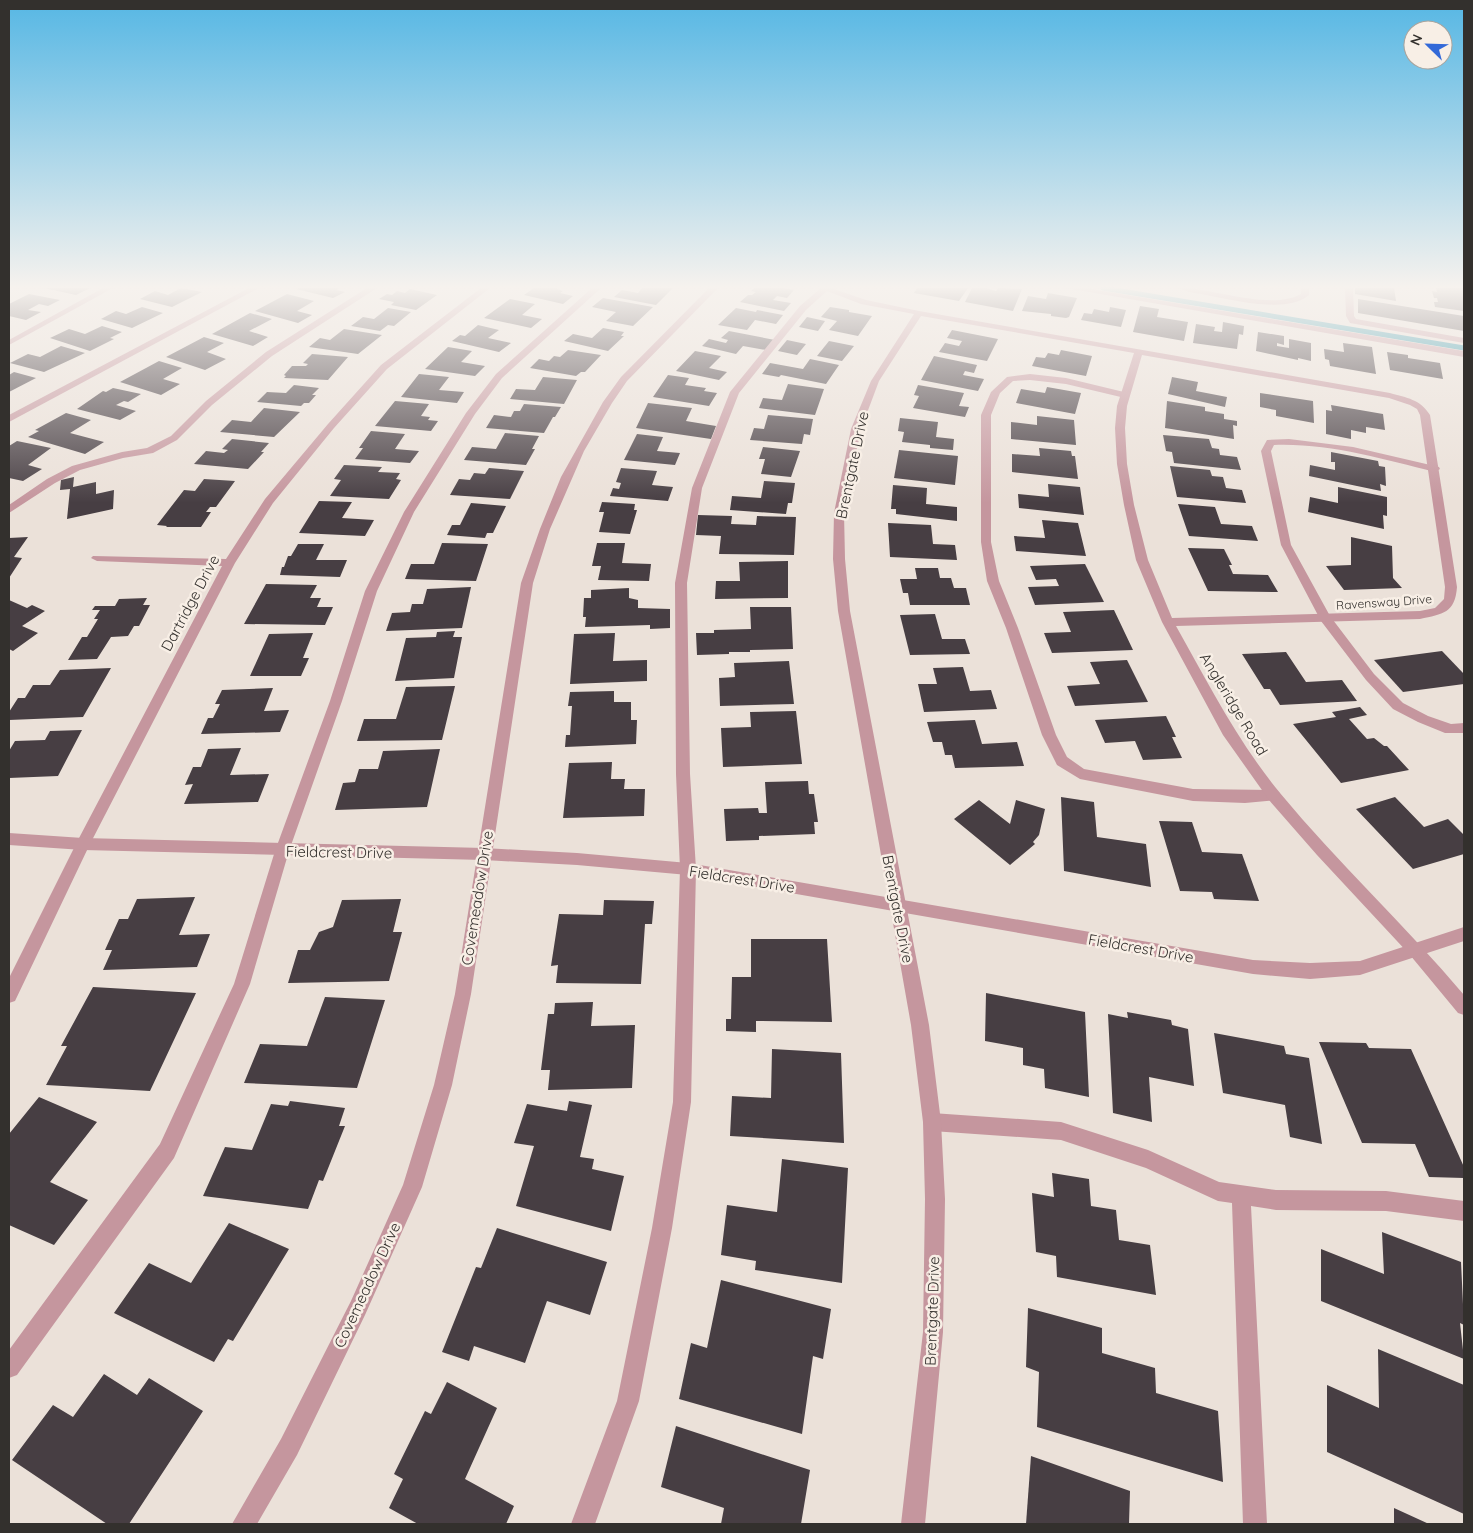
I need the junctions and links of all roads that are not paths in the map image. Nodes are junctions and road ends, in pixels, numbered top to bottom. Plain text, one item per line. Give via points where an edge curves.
1 (121, 360) edge
2 (263, 360) edge
3 (393, 360) edge
4 (518, 360) edge
5 (645, 360) edge
6 (761, 360) edge
7 (889, 360) edge
8 (1137, 360) edge
9 (1182, 360) edge
10 (1125, 395) junction
11 (9, 419) edge
12 (1435, 469) junction
13 (9, 510) edge
14 (96, 558) dead end
15 (229, 563) junction
16 (1325, 618) junction
17 (1168, 622) junction
18 (1464, 728) edge
19 (1274, 796) junction
20 (9, 839) edge
21 (83, 844) junction
22 (282, 851) junction
23 (484, 854) junction
24 (688, 869) junction
25 (896, 904) junction
26 (1464, 934) edge
27 (1416, 950) junction
28 (9, 995) edge
29 (1464, 1007) edge
30 (932, 1122) junction
31 (1242, 1194) junction
32 (1464, 1211) edge
33 (9, 1367) edge
34 (244, 1524) edge
35 (583, 1524) edge
36 (913, 1524) edge
37 (1255, 1524) edge

1 - 11 street
2 - 13 street via 209,403 174,438 150,451 76,468
3 - 15 street, Dartridge Drive via 331,426 269,501
4 - 22 street via 500,376 471,413 409,512 371,590 336,701
5 - 23 street, Covemeadow Drive via 619,386 578,452 541,538 527,583
6 - 24 street via 735,392 720,424 697,488 685,553 682,582
7 - 25 street, Brentgate Drive via 875,382 856,429 839,513 839,558 844,611
8 - 10 street, Angleridge Road
9 - 12 street, Ravensway Drive via 1390,396 1413,403 1425,415
10 - 17 street, Angleridge Road via 1120,428 1129,505 1142,560
10 - 19 street via 1066,380 1010,379 996,392 986,415 986,542 993,581 1049,735 1062,761 1080,774 1193,794 1246,798
12 - 16 street, Ravensway Drive via 1450,600 1439,611 1420,615
12 - 16 street via 1336,448 1287,441 1270,442 1266,451 1286,545
14 - 15 street
15 - 21 street, Dartridge Drive
16 - 17 street, Ravensway Drive
16 - 18 street via 1370,677 1398,706 1450,729
17 - 19 street, Angleridge Road via 1228,731
19 - 27 street, Angleridge Road
20 - 21 street, Fieldcrest Drive
21 - 22 street, Fieldcrest Drive
21 - 28 street, Dartridge Drive
22 - 23 street, Fieldcrest Drive
22 - 33 street via 242,984 167,1151
23 - 24 street, Fieldcrest Drive
23 - 34 street, Covemeadow Drive via 461,1003 443,1084 412,1187 354,1317 289,1447
24 - 25 street, Fieldcrest Drive
24 - 35 street via 682,1102 662,1228 628,1401
25 - 27 street, Fieldcrest Drive via 1254,967 1310,971 1360,968
25 - 30 street, Brentgate Drive via 920,1025
26 - 27 street, Fieldcrest Drive
27 - 29 street, Angleridge Road
30 - 31 street via 1061,1131 1148,1159 1218,1191
30 - 36 street, Brentgate Drive via 934,1332
31 - 32 street via 1276,1200 1386,1201
31 - 37 street

